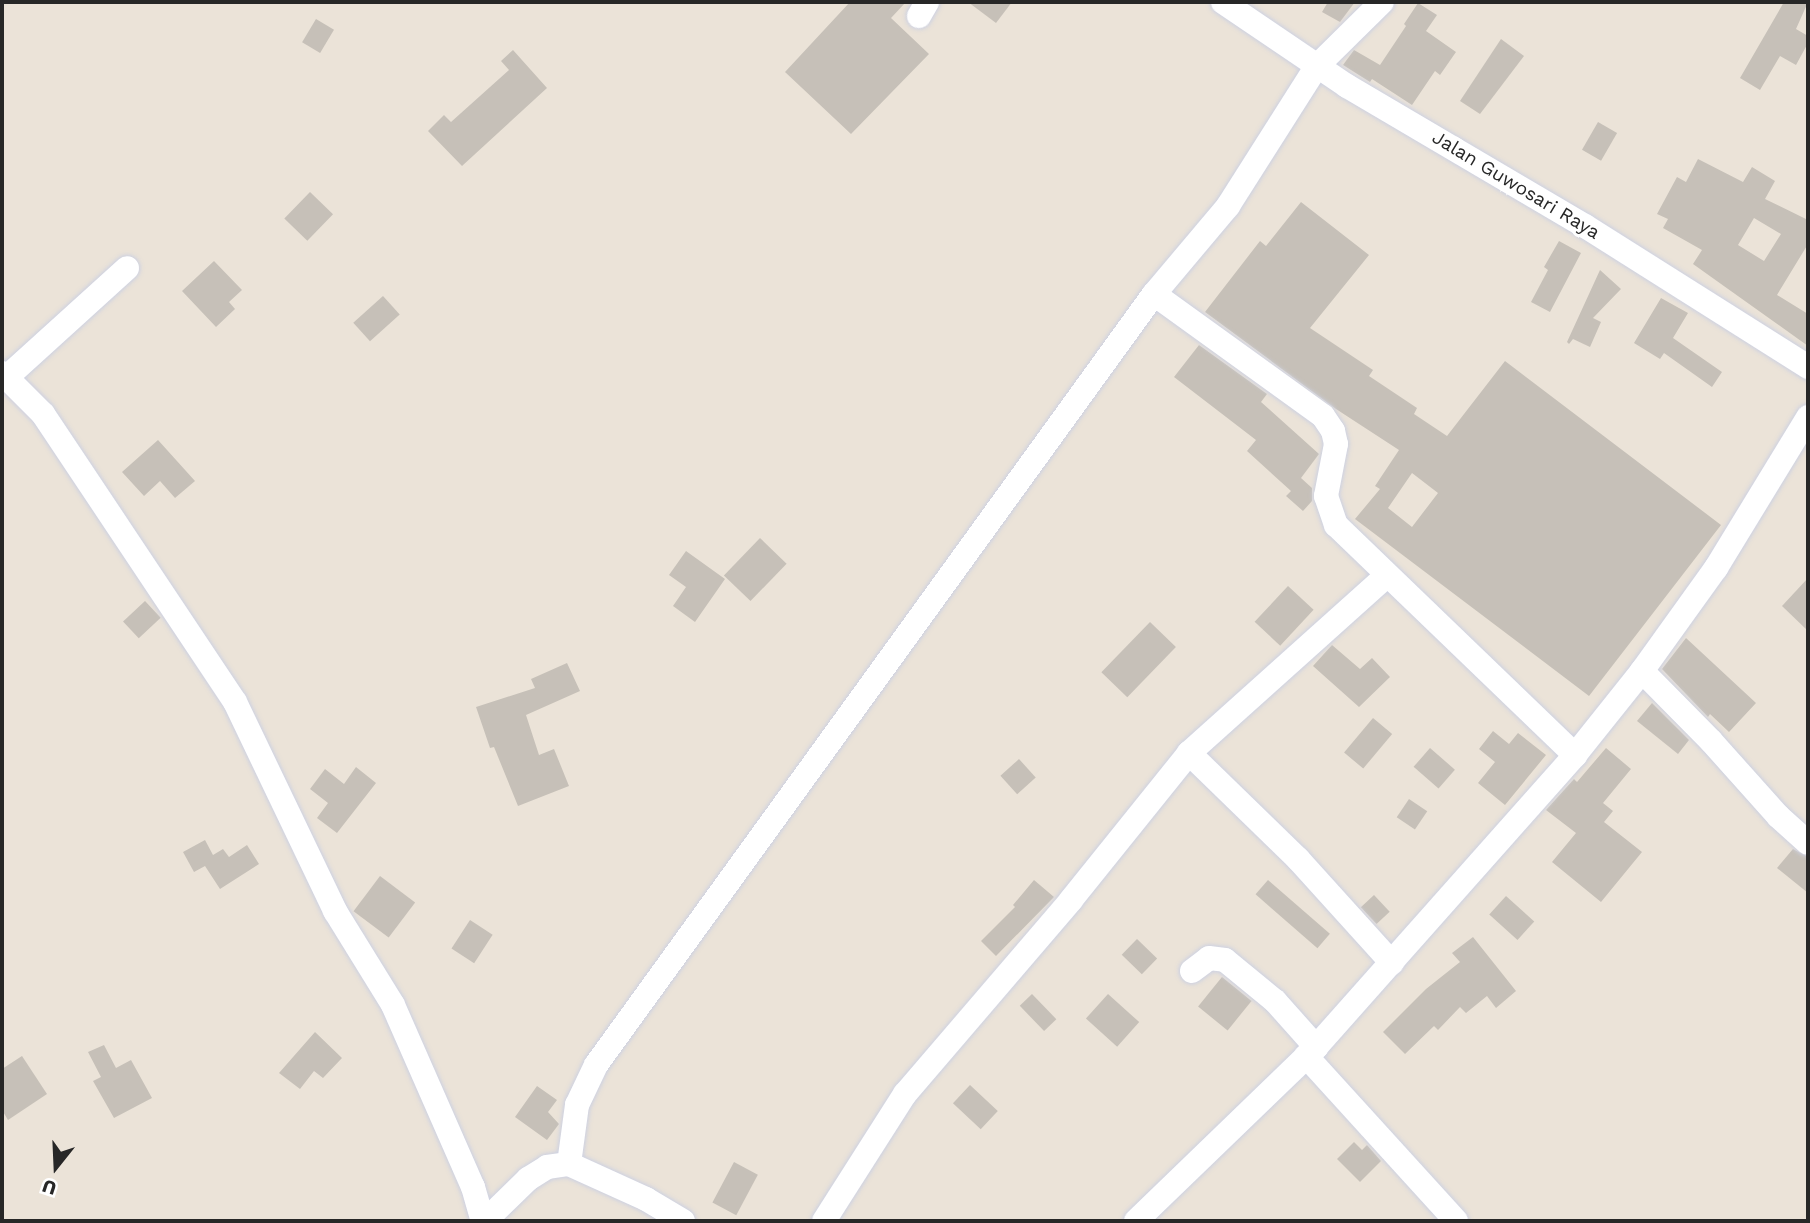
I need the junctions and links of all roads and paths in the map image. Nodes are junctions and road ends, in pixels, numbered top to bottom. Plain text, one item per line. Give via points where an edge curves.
1 (1223, 2) edge
2 (1382, 2) edge
3 (1317, 66) junction
4 (127, 268) dead end
5 (1154, 294) junction
6 (1808, 367) edge
7 (4, 375) edge
8 (1808, 416) edge
9 (1386, 576) junction
10 (1642, 671) junction
11 (1189, 752) junction
12 (1575, 755) junction
13 (1808, 843) edge
14 (1392, 963) junction
15 (1192, 971) dead end
16 (1311, 1052) junction
17 (569, 1164) junction
18 (484, 1221) edge
19 (683, 1221) edge
20 (824, 1221) edge
21 (1136, 1221) edge
22 (1457, 1221) edge

1 - 3 street, Jalan Guwosari Raya
2 - 3 street
3 - 5 street via 1239,191
3 - 6 street, Jalan Guwosari Raya via 1585,226
4 - 7 street
5 - 9 street via 1323,416 1336,444 1326,496 1330,510 1336,525
5 - 17 street via 596,1065 576,1105
7 - 18 street via 43,414 235,702 335,911 393,1005
8 - 10 street via 1716,568
9 - 11 street
9 - 12 street
10 - 12 street
10 - 13 street
11 - 14 street via 1298,859
11 - 20 street via 1071,900 905,1094
12 - 14 street
14 - 16 street
15 - 16 street via 1209,958 1225,960 1275,1002
16 - 21 street
16 - 22 street
17 - 18 street via 547,1167 528,1179
17 - 19 street

